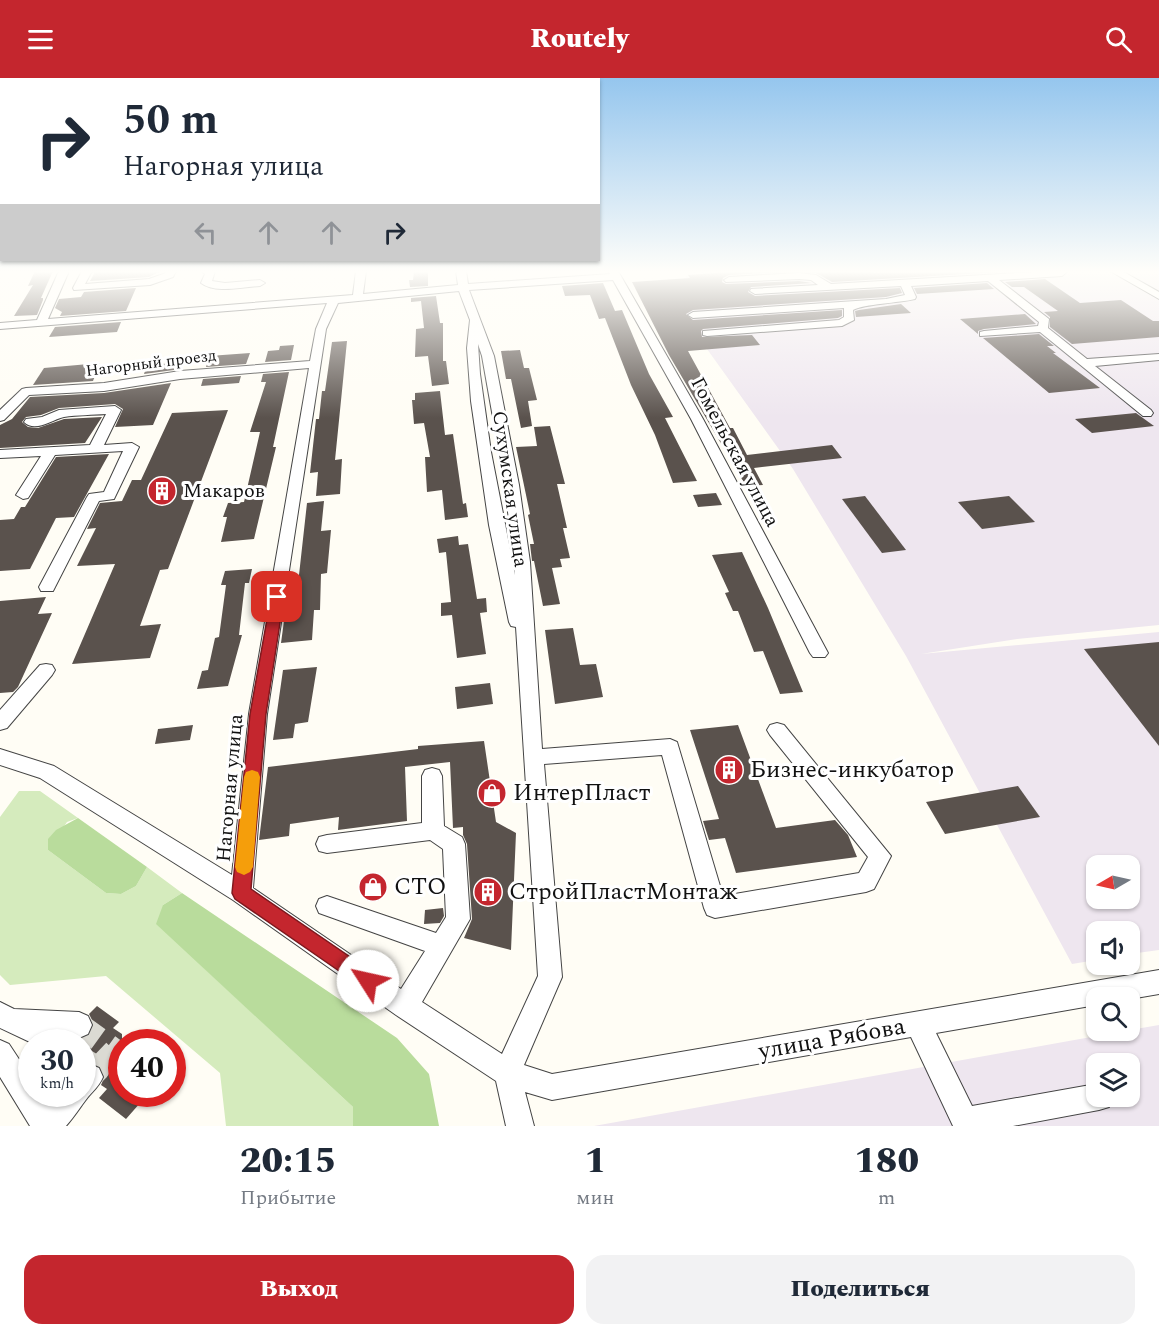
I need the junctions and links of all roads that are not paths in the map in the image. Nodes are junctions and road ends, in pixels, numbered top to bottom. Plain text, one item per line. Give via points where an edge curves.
1 (68, 320) edge
2 (325, 320) edge
3 (640, 320) edge
4 (847, 320) edge
5 (1044, 320) edge
6 (474, 321) joint
7 (41, 322) joint
8 (0, 326) edge
9 (1042, 329) junction
10 (707, 333) dead end
11 (984, 334) dead end
12 (1159, 357) edge
13 (1084, 363) junction
14 (316, 364) junction
15 (1147, 413) dead end
16 (0, 417) edge
17 (30, 422) dead end
18 (95, 449) junction
19 (50, 452) junction
20 (0, 454) edge
21 (23, 495) dead end
22 (47, 587) dead end
23 (819, 653) dead end
24 (526, 661) junction
25 (45, 670) dead end
26 (0, 723) edge
27 (777, 730) dead end
28 (0, 757) edge
29 (535, 757) junction
30 (432, 776) dead end
31 (433, 831) junction
32 (327, 844) dead end
33 (241, 893) junction
34 (327, 906) dead end
35 (442, 946) junction
36 (1159, 982) edge
37 (405, 1006) junction
38 (6, 1018) edge
39 (918, 1024) junction
40 (78, 1025) tunnel mouth
41 (29, 1029) edge
42 (0, 1053) edge
43 (507, 1073) junction
44 (1086, 1099) edge
45 (64, 1107) edge
46 (47, 1126) edge
47 (520, 1126) edge

1 - 7 street
2 - 14 street, Нагорная улица
3 - 23 street, Гомельская улица via 697,419
4 - 10 street
5 - 9 street
6 - 24 street, Сухумская улица via 472,357 495,525
6 - 24 street, Сухумская улица via 488,356 512,485 522,562
7 - 8 street
9 - 11 street
9 - 13 street
12 - 13 street
13 - 15 street
14 - 16 street, Нагорный проезд via 26,392
14 - 33 street, Нагорная улица via 258,714
17 - 18 street via 45,421 59,414 115,410
18 - 19 street
18 - 22 street via 132,447 109,496 94,497
19 - 20 street
19 - 21 street
24 - 29 street, Сухумская улица
25 - 26 street
27 - 29 street via 880,856 866,882 715,908 670,747
28 - 33 street, улица Рябова via 47,772
29 - 43 street, Сухумская улица via 550,977
30 - 31 street
31 - 32 street
31 - 35 street via 454,844 458,919
33 - 37 street, улица Рябова
34 - 35 street
35 - 37 street
36 - 39 street, улица Рябова
37 - 43 street, улица Рябова
38 - 40 street
38 - 41 street
39 - 43 street, улица Рябова via 552,1087
39 - 44 street via 965,1121
42 - 46 street
43 - 47 street
45 - 46 street

